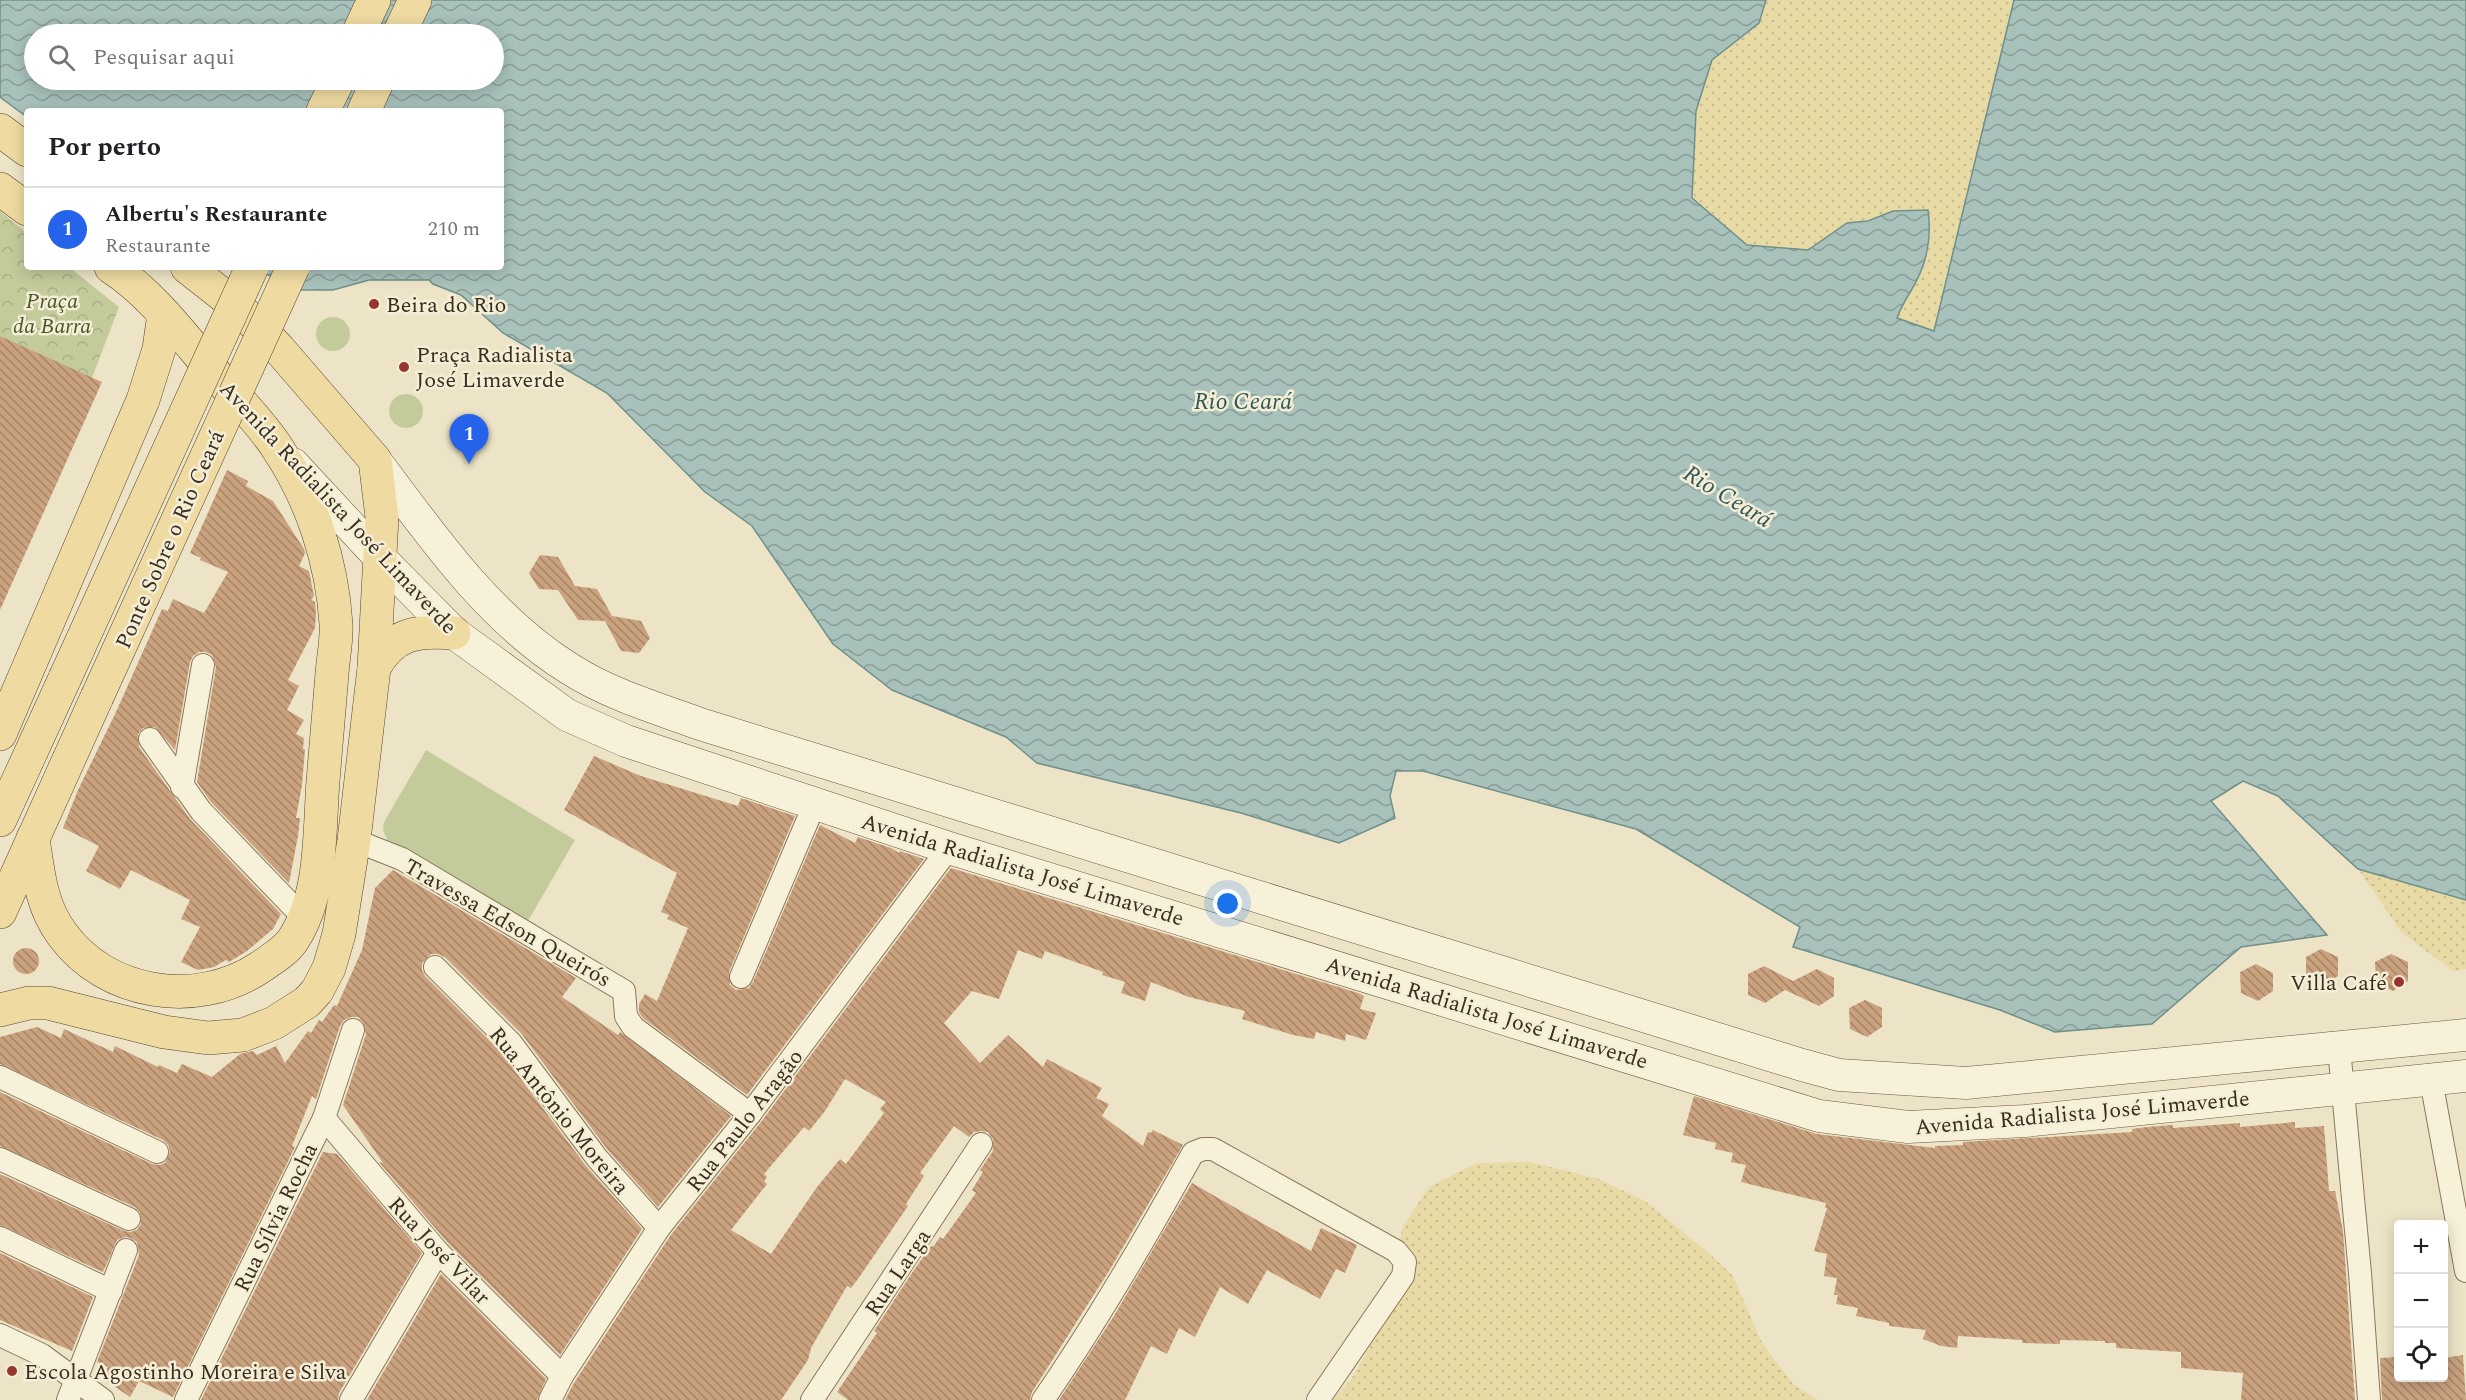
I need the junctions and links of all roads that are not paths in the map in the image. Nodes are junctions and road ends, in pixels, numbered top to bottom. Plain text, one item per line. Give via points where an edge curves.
1 (374, 0) edge
2 (414, 0) edge
3 (363, 24) edge
4 (403, 24) edge
5 (333, 90) edge
6 (373, 90) edge
7 (324, 108) edge
8 (365, 108) edge
9 (0, 130) edge
10 (24, 148) edge
11 (0, 189) edge
12 (24, 207) edge
13 (116, 270) edge
14 (191, 270) edge
15 (251, 270) edge
16 (292, 270) edge
17 (164, 314) junction
18 (278, 448) junction
19 (375, 460) junction
20 (381, 559) junction
21 (454, 633) junction
22 (203, 665) dead end
23 (374, 668) junction
24 (0, 734) edge
25 (150, 739) dead end
26 (10, 787) edge
27 (182, 787) junction
28 (815, 803) junction
29 (0, 820) edge
30 (33, 838) junction
31 (354, 840) junction
32 (949, 848) junction
33 (0, 912) edge
34 (1315, 914) junction
35 (303, 917) junction
36 (1378, 933) junction
37 (1299, 954) junction
38 (435, 968) dead end
39 (1363, 974) junction
40 (741, 977) dead end
41 (0, 1010) edge
42 (353, 1030) dead end
43 (2466, 1035) edge
44 (2339, 1048) junction
45 (2466, 1076) edge
46 (0, 1077) edge
47 (2431, 1080) junction
48 (2344, 1089) junction
49 (750, 1113) junction
50 (324, 1118) junction
51 (981, 1143) dead end
52 (157, 1152) dead end
53 (0, 1159) edge
54 (129, 1220) dead end
55 (659, 1228) junction
56 (0, 1238) edge
57 (126, 1250) dead end
58 (438, 1252) junction
59 (2466, 1271) edge
60 (111, 1291) junction
61 (0, 1335) edge
62 (562, 1376) junction
63 (73, 1391) edge
64 (103, 1400) edge
65 (186, 1400) edge
66 (351, 1400) edge
67 (550, 1400) edge
68 (812, 1400) edge
69 (1043, 1400) edge
70 (1318, 1400) edge
71 (2369, 1400) edge

1 - 3 main road
2 - 4 main road
5 - 7 main road
6 - 8 main road
9 - 10 main road
11 - 12 main road
13 - 17 main road, Avenida Radialista José Limaverde
14 - 19 main road, Avenida Radialista José Limaverde via 246,315
15 - 26 main road, Ponte Sobre o Rio Ceará, bridge via 61,687
16 - 30 main road, Ponte Sobre o Rio Ceará, bridge
17 - 18 main road, Avenida Radialista José Limaverde
17 - 24 main road via 159,350 143,400
18 - 20 main road, Avenida Radialista José Limaverde
18 - 35 main road via 319,534 336,626 315,888
19 - 20 main road via 382,517
19 - 34 main road, Avenida Radialista José Limaverde via 491,604 533,643 571,670 636,702
20 - 21 main road, Avenida Radialista José Limaverde
20 - 23 main road
21 - 23 main road via 404,637 382,652
21 - 28 main road, Avenida Radialista José Limaverde via 567,715 626,741
22 - 27 street
23 - 31 main road
25 - 27 street
26 - 29 main road, Ponte Sobre o Rio Ceará
27 - 35 street
28 - 32 main road, Avenida Radialista José Limaverde
28 - 40 street
30 - 33 main road, Ponte Sobre o Rio Ceará
30 - 35 main road via 44,899 61,934 94,966 123,982 162,992 215,988 250,974 274,958 293,941
31 - 41 main road via 339,934 329,968 307,1002 274,1023 243,1035 208,1038 164,1032 48,1003
31 - 49 street, Travessa Edson Queirós via 402,860 624,991 626,1016 633,1026
32 - 37 main road, Avenida Radialista José Limaverde
32 - 49 street, Rua Paulo Aragão
34 - 36 main road, Avenida Radialista José Limaverde
34 - 37 main road
36 - 39 main road
36 - 44 main road, Avenida Radialista José Limaverde via 1839,1075 1966,1083
37 - 39 main road, Avenida Radialista José Limaverde
38 - 55 street, Rua Antônio Moreira via 511,1043 597,1158
39 - 48 main road, Avenida Radialista José Limaverde via 1819,1116 1908,1127 2025,1121
42 - 50 street, Rua Sílvia Rocha
43 - 44 main road, Avenida Radialista José Limaverde
44 - 48 street
45 - 47 main road, Avenida Radialista José Limaverde
46 - 52 street
47 - 48 main road, Avenida Radialista José Limaverde
47 - 59 street
48 - 71 street
49 - 55 street, Rua Paulo Aragão
50 - 58 street, Rua José Vilar
50 - 65 street, Rua Sílvia Rocha
51 - 68 street, Rua Larga
53 - 54 street
55 - 62 street, Rua Paulo Aragão
56 - 60 street
57 - 60 street
58 - 62 street, Rua José Vilar
58 - 66 street
60 - 63 street
61 - 63 street via 42,1355
62 - 67 street, Rua Paulo Aragão
63 - 64 street
69 - 70 street via 1125,1274 1192,1153 1203,1149 1213,1149 1396,1251 1405,1262 1404,1276

